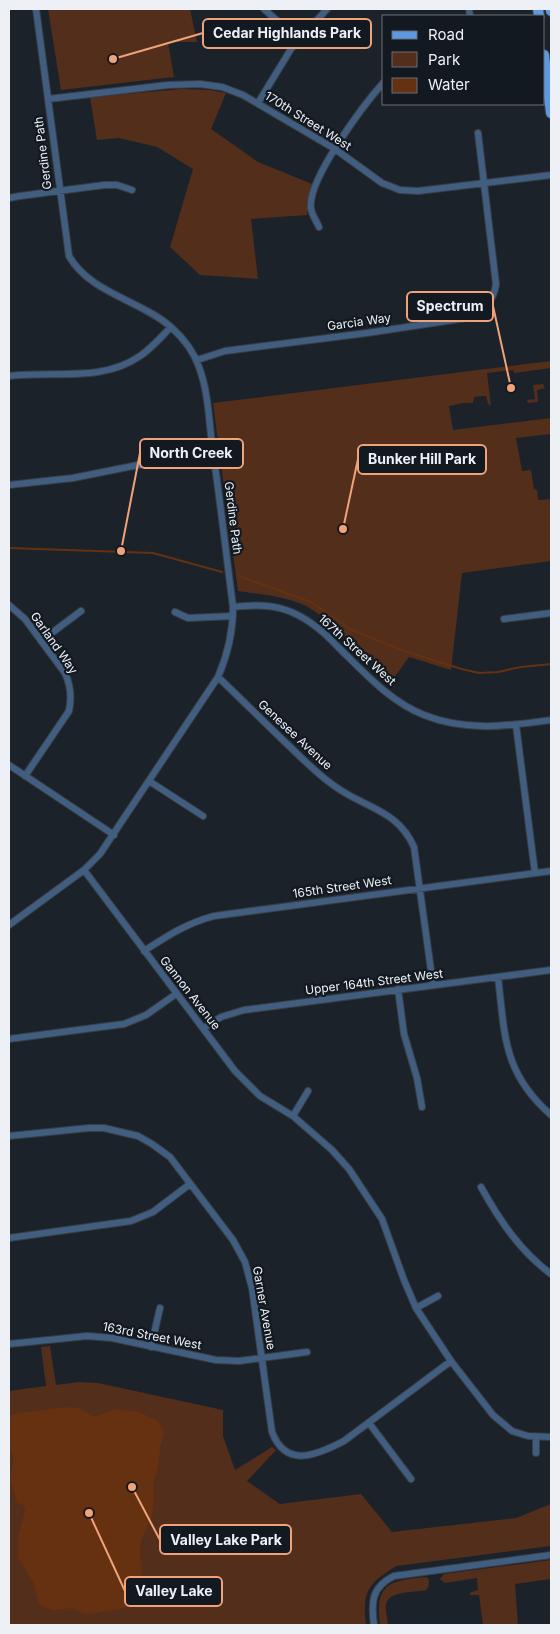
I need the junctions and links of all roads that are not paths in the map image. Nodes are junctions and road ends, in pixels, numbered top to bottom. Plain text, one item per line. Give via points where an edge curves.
1 (36, 9) edge
2 (264, 9) edge
3 (327, 9) edge
4 (299, 40) junction
5 (545, 63) edge
6 (382, 84) edge
7 (48, 98) junction
8 (258, 103) junction
9 (551, 113) edge
10 (478, 133) dead end
11 (336, 150) junction
12 (551, 175) edge
13 (485, 182) junction
14 (59, 190) junction
15 (132, 190) dead end
16 (9, 198) edge
17 (319, 227) dead end
18 (170, 327) junction
19 (197, 360) junction
20 (9, 376) edge
21 (213, 450) junction
22 (9, 485) edge
23 (9, 605) edge
24 (233, 607) junction
25 (81, 611) dead end
26 (175, 612) dead end
27 (551, 613) edge
28 (233, 616) junction
29 (504, 619) dead end
30 (42, 641) junction
31 (218, 676) junction
32 (551, 720) edge
33 (516, 725) junction
34 (9, 765) edge
35 (25, 776) junction
36 (149, 781) junction
37 (203, 816) dead end
38 (114, 835) junction
39 (84, 870) junction
40 (551, 870) edge
41 (535, 873) junction
42 (420, 888) junction
43 (9, 925) edge
44 (144, 951) junction
45 (551, 970) edge
46 (498, 977) junction
47 (433, 985) junction
48 (398, 990) junction
49 (176, 994) junction
50 (204, 1028) junction
51 (9, 1039) edge
52 (308, 1091) dead end
53 (422, 1107) dead end
54 (551, 1115) edge
55 (293, 1116) junction
56 (9, 1136) edge
57 (190, 1184) junction
58 (481, 1187) dead end
59 (9, 1238) edge
60 (551, 1274) edge
61 (438, 1296) dead end
62 (160, 1308) dead end
63 (416, 1308) junction
64 (9, 1344) edge
65 (151, 1347) junction
66 (307, 1352) dead end
67 (261, 1358) junction
68 (451, 1361) junction
69 (369, 1423) junction
70 (536, 1437) junction
71 (551, 1437) edge
72 (536, 1453) dead end
73 (411, 1479) dead end
74 (551, 1555) edge
75 (374, 1625) edge

1 - 7 street, Gerdine Path
2 - 4 street
3 - 4 street
4 - 8 street
5 - 9 main road
6 - 11 street via 360,109
7 - 8 street, 170th Street West via 148,86 200,84 222,87
7 - 14 street, Gerdine Path
8 - 11 street, 170th Street West
10 - 13 street, Garcia Way
11 - 13 street, 170th Street West via 382,183 400,190 418,191
11 - 17 street via 320,176 313,197 311,209
12 - 13 street, 170th Street West
13 - 19 street, Garcia Way via 496,290 491,301 478,313 466,318 367,334 225,351
14 - 15 street via 104,185
14 - 16 street
14 - 18 street, Gerdine Path via 67,248 74,264 90,279
18 - 19 street, Gerdine Path
18 - 20 street via 139,357 121,367 82,374
19 - 21 street, Gerdine Path via 205,389
21 - 22 street via 74,478
21 - 24 street, Gerdine Path
23 - 30 street, Garland Way
24 - 28 street, Gerdine Path
24 - 33 street, 167th Street West via 269,606 302,616 384,691 423,715 470,726
25 - 30 street
26 - 28 street via 188,618
27 - 29 street
28 - 31 street, Gerdine Path via 230,645
30 - 35 street, Garland Way via 65,673 71,701 69,711
31 - 36 street, Gerdine Path
31 - 42 street, Genesee Avenue via 318,774 402,826 414,847
32 - 33 street, 167th Street West
33 - 41 street
34 - 35 street
35 - 38 street
36 - 37 street
36 - 38 street, Gerdine Path
38 - 39 street, Gerdine Path
39 - 43 street, Gerdine Path
39 - 44 street, Gannon Avenue
40 - 41 street, 165th Street West
41 - 42 street, 165th Street West
42 - 44 street, 165th Street West via 214,916 194,921
42 - 47 street, Genesee Avenue
44 - 49 street, Gannon Avenue
45 - 46 street, Upper 164th Street West
46 - 47 street, Upper 164th Street West
46 - 54 street via 507,1046 513,1065 527,1091
47 - 48 street, Upper 164th Street West
48 - 50 street, Upper 164th Street West via 244,1010 221,1017
48 - 53 street via 404,1034
49 - 50 street, Gannon Avenue
49 - 51 street via 146,1015 124,1024
50 - 55 street, Gannon Avenue via 246,1083 260,1096
52 - 55 street
55 - 63 street, Gannon Avenue via 350,1169 372,1202 382,1219
56 - 57 street, Garner Avenue via 89,1128 117,1130 138,1136 162,1150
57 - 59 street via 153,1212 132,1221
57 - 67 street, Garner Avenue via 233,1240 245,1262 250,1275
58 - 60 street via 518,1244
61 - 63 street
62 - 65 street
63 - 68 street, Gannon Avenue
64 - 65 street, 163rd Street West via 87,1336
65 - 67 street, 163rd Street West via 216,1360
66 - 67 street, 163rd Street West
67 - 69 street, Garner Avenue via 272,1432 278,1446 285,1452 300,1456 324,1451
68 - 69 street
68 - 70 street, Gannon Avenue via 498,1421 512,1431
69 - 73 street
70 - 71 street, Gannon Avenue
70 - 72 street
74 - 75 street via 394,1576 383,1582 373,1599

